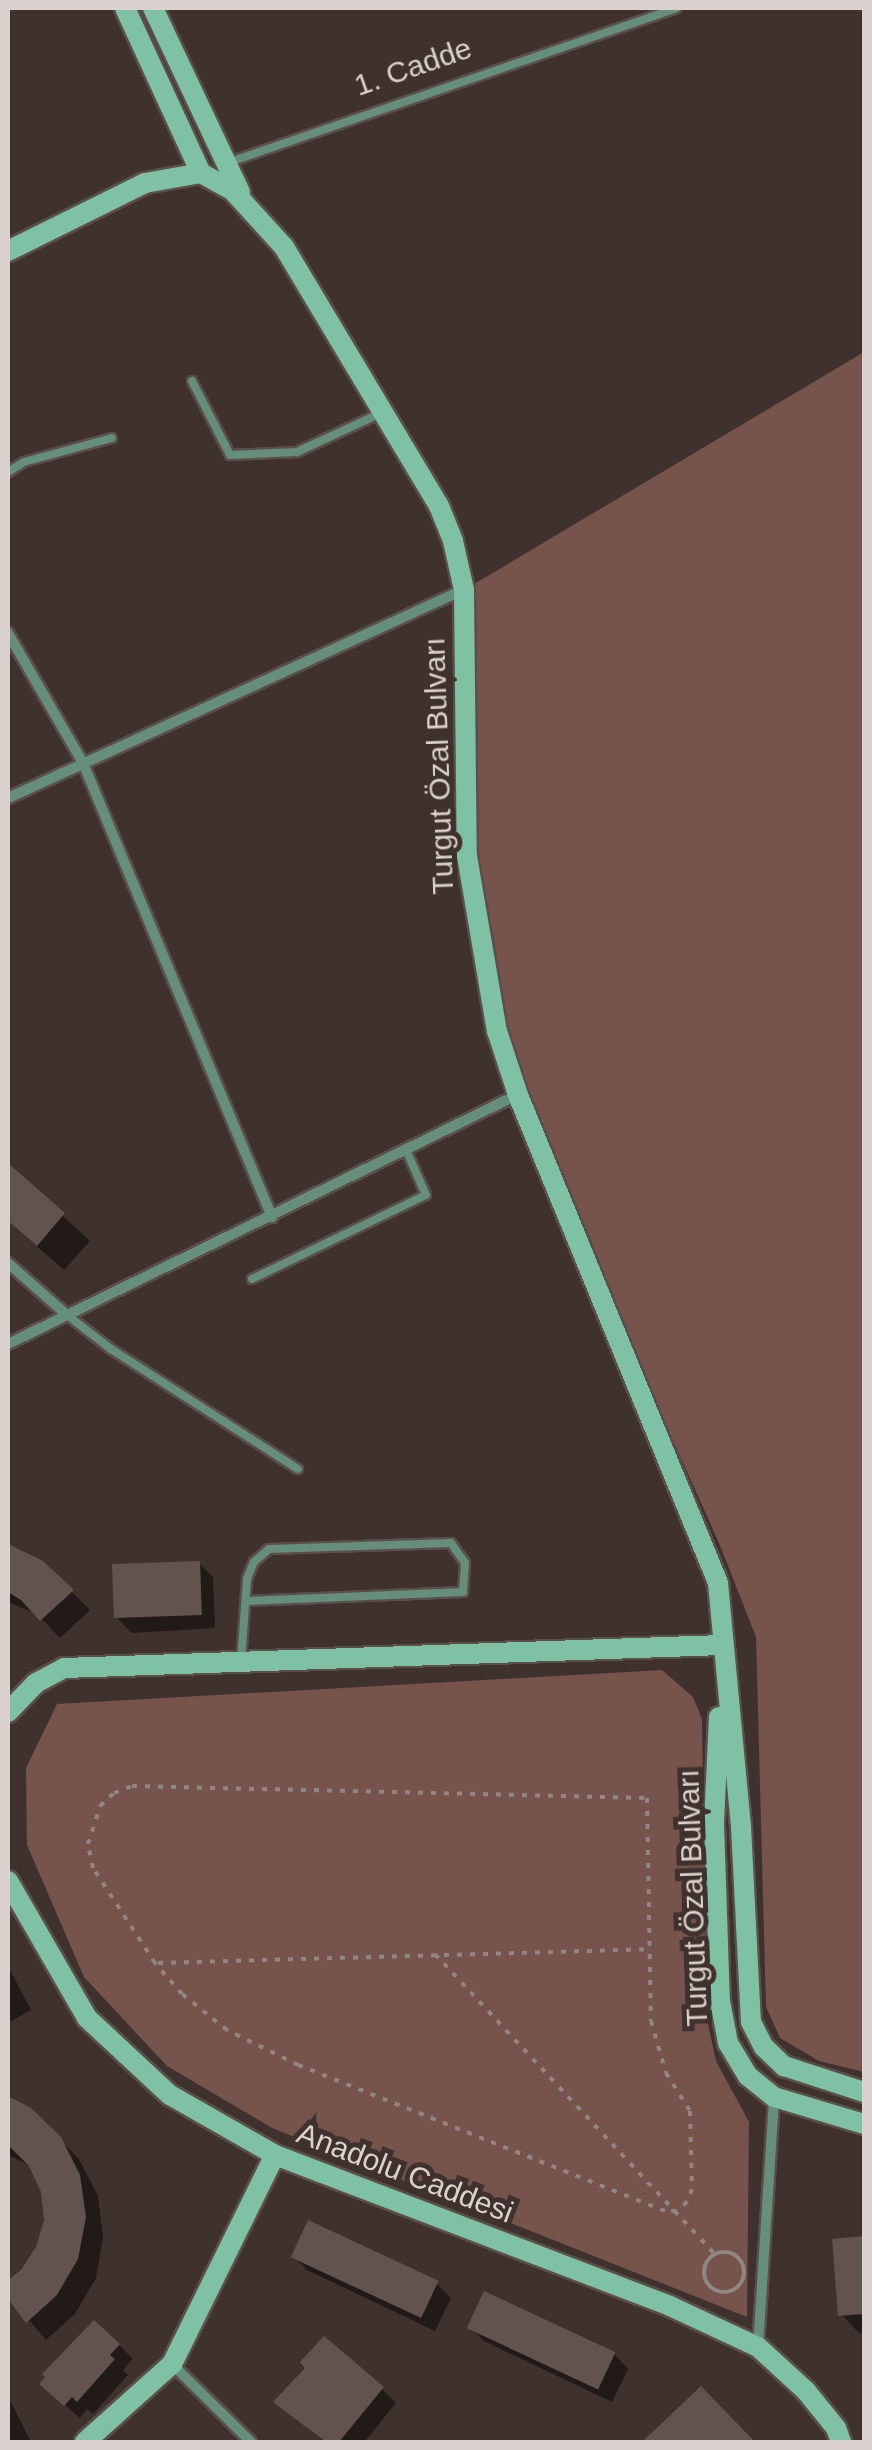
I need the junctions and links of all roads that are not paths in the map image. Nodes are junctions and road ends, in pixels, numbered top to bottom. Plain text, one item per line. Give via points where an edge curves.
1 (125, 8) edge
2 (152, 8) edge
3 (676, 8) edge
4 (226, 164) junction
5 (201, 173) junction
6 (245, 203) junction
7 (8, 251) edge
8 (192, 382) dead end
9 (383, 412) junction
10 (112, 438) dead end
11 (8, 472) edge
12 (464, 590) junction
13 (8, 633) edge
14 (82, 763) junction
15 (8, 798) edge
16 (518, 1095) junction
17 (406, 1150) junction
18 (272, 1217) junction
19 (8, 1263) edge
20 (252, 1279) dead end
21 (67, 1315) junction
22 (8, 1344) edge
23 (298, 1469) dead end
24 (246, 1600) junction
25 (722, 1644) junction
26 (241, 1661) junction
27 (9, 1707) edge
28 (9, 1891) edge
29 (864, 2092) edge
30 (774, 2097) junction
31 (864, 2124) edge
32 (275, 2155) junction
33 (758, 2347) junction
34 (172, 2364) junction
35 (86, 2442) edge
36 (251, 2442) edge
37 (841, 2442) edge

1 - 5 street
2 - 4 street, Turgut Özal Bulvarı
3 - 4 lane, 1. Cadde
4 - 6 street, Turgut Özal Bulvarı
5 - 6 street, Turgut Özal Bulvarı
5 - 7 street via 146,183
6 - 9 street, Turgut Özal Bulvarı via 284,248
8 - 9 lane via 230,455 297,452
9 - 12 street, Turgut Özal Bulvarı via 439,506
10 - 11 lane
12 - 14 street
12 - 16 street, Turgut Özal Bulvarı via 467,856 497,1031
13 - 14 street
14 - 15 street
14 - 18 street
16 - 17 street
16 - 25 street, Turgut Özal Bulvarı via 718,1584
17 - 18 street
17 - 20 lane via 426,1194
18 - 21 street
19 - 21 street
21 - 22 street
21 - 23 lane
24 - 24 lane via 254,1562 280,1546 451,1543 465,1563 463,1592
24 - 26 lane
25 - 26 street
25 - 29 street, Turgut Özal Bulvarı via 741,1826 751,2022 784,2066
25 - 30 street, Turgut Özal Bulvarı via 714,1823 722,2014 736,2060
26 - 27 street via 64,1668
28 - 32 street, Anadolu Caddesi via 88,2018 125,2057 170,2095
30 - 31 street, Turgut Özal Bulvarı
30 - 33 street
32 - 33 street, Anadolu Caddesi via 670,2306
32 - 34 street
33 - 37 street, Anadolu Caddesi via 806,2391
34 - 35 street
34 - 36 street

